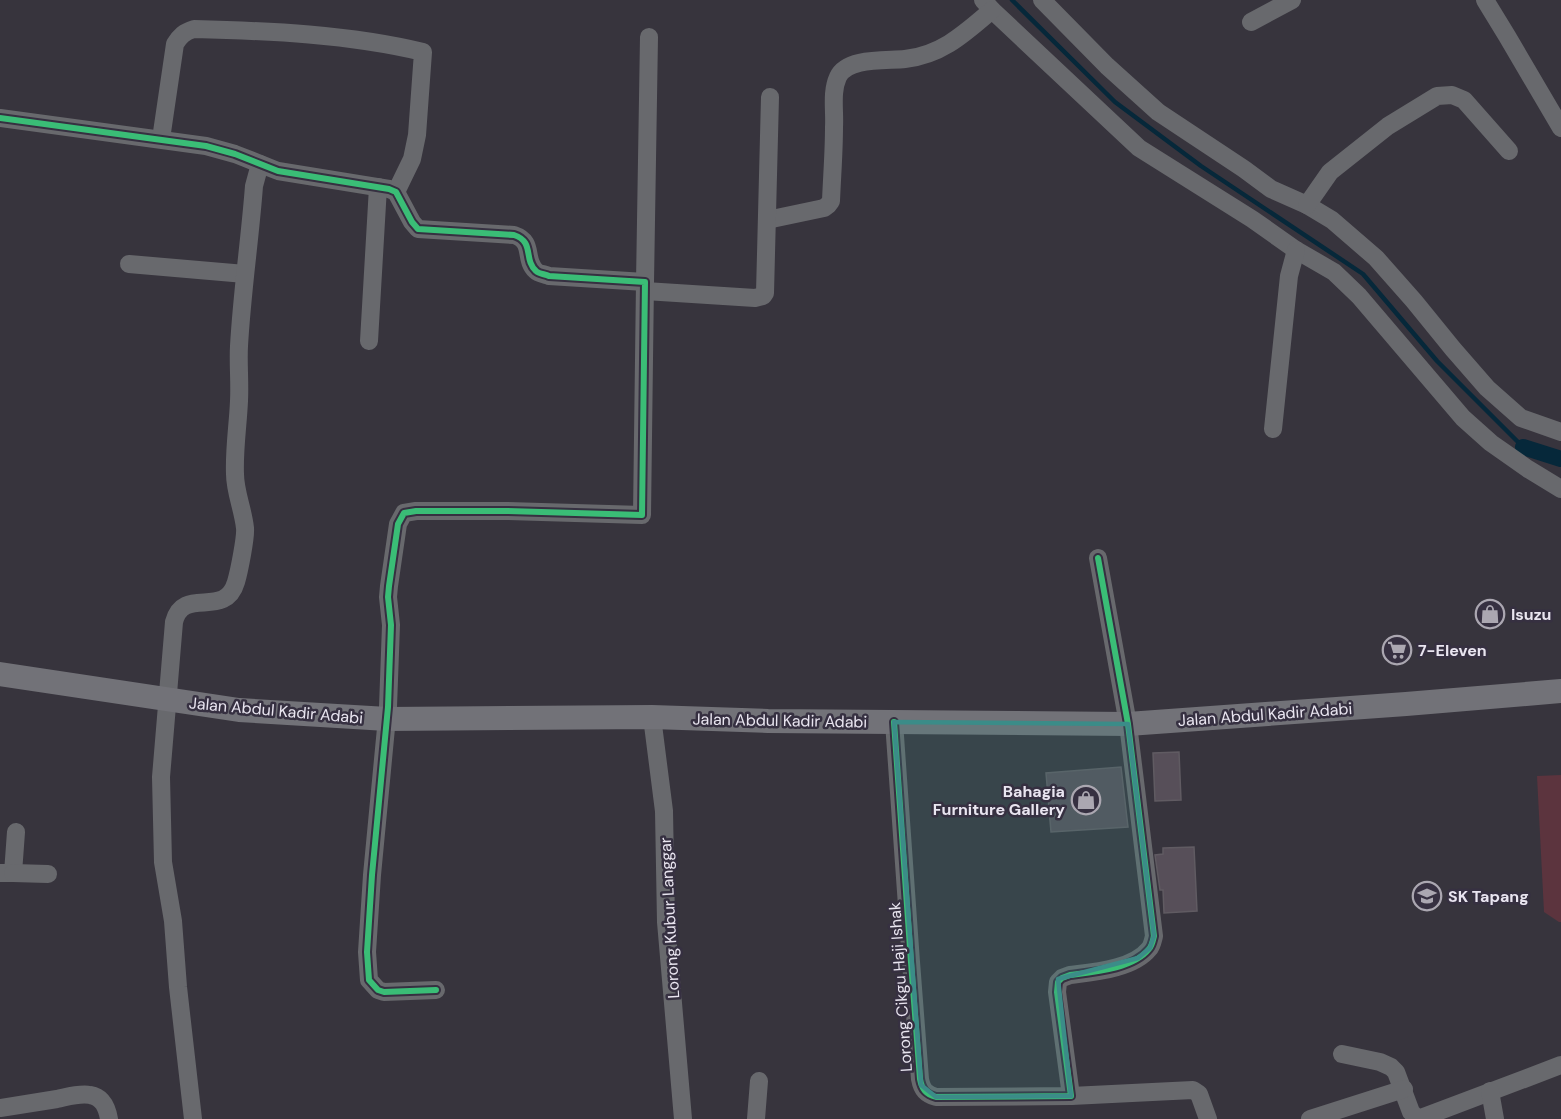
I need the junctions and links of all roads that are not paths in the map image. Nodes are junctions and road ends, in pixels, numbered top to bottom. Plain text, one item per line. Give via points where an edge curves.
1 (1041, 0) edge
2 (1292, 0) edge
3 (1485, 0) edge
4 (987, 5) edge
5 (1251, 22) dead end
6 (649, 37) dead end
7 (770, 97) dead end
8 (0, 118) edge
9 (1561, 128) edge
10 (161, 139) junction
11 (1509, 151) dead end
12 (260, 164) junction
13 (378, 187) junction
14 (396, 192) junction
15 (1307, 205) junction
16 (767, 220) junction
17 (1296, 250) junction
18 (129, 264) dead end
19 (245, 274) junction
20 (645, 287) junction
21 (369, 341) dead end
22 (1273, 429) dead end
23 (1561, 432) edge
24 (1561, 489) edge
25 (1098, 558) dead end
26 (0, 674) edge
27 (1561, 691) edge
28 (167, 700) junction
29 (652, 717) junction
30 (387, 719) junction
31 (894, 722) junction
32 (1128, 724) junction
33 (16, 832) dead end
34 (7, 873) edge
35 (48, 874) dead end
36 (436, 990) dead end
37 (1342, 1054) dead end
38 (1561, 1065) edge
39 (759, 1081) dead end
40 (1404, 1089) junction
41 (1490, 1091) junction
42 (1071, 1096) junction
43 (0, 1108) edge
44 (109, 1119) edge
45 (193, 1119) edge
46 (683, 1119) edge
47 (756, 1119) edge
48 (1208, 1119) edge
49 (1310, 1119) edge
50 (1495, 1119) edge

1 - 15 street via 1158,112 1271,189
2 - 5 street
3 - 9 street
4 - 16 street via 965,33 943,48 903,60 868,61 839,74 834,87 831,201 824,208
4 - 17 street via 1139,148
6 - 20 street
7 - 16 street
8 - 10 street
10 - 12 street via 206,146
10 - 14 street via 175,44 185,32 258,31 400,46 423,52 417,135 412,159
11 - 15 street via 1464,100 1452,95 1437,96 1388,126 1330,172
12 - 13 street via 278,171
12 - 19 street
13 - 14 street
13 - 21 street
14 - 20 street via 418,229 522,238 537,272
15 - 23 street via 1332,220 1376,258 1487,388 1521,418
16 - 20 street via 763,296
17 - 22 street via 1289,276
17 - 24 street via 1334,272 1359,296 1463,418 1491,443
18 - 19 street
19 - 28 street via 234,475 245,530 236,583 225,598 188,604 176,614
20 - 30 street via 642,515 404,513 398,524 388,597 391,625
25 - 32 street
26 - 28 main road, Jalan Abdul Kadir Adabi
27 - 32 main road, Jalan Abdul Kadir Adabi
28 - 30 main road, Jalan Abdul Kadir Adabi via 239,710
28 - 45 street via 161,777 163,862 173,921
29 - 30 main road, Jalan Abdul Kadir Adabi
29 - 31 main road, Jalan Abdul Kadir Adabi
29 - 46 street, Lorong Kubur Langgar via 664,811 666,922
30 - 36 street via 366,952 369,980 384,992
31 - 32 main road, Jalan Abdul Kadir Adabi
31 - 42 street, Lorong Cikgu Haji Ishak via 920,1079 924,1091 936,1097
32 - 42 street via 1154,936 1150,948 1120,967 1070,975 1058,982
33 - 34 street
34 - 35 street
37 - 40 street via 1391,1067
38 - 41 street
39 - 47 street
40 - 41 street via 1411,1112 1417,1118
40 - 49 street
41 - 50 street
42 - 48 street via 1193,1090 1199,1094
43 - 44 street via 90,1095 104,1103

